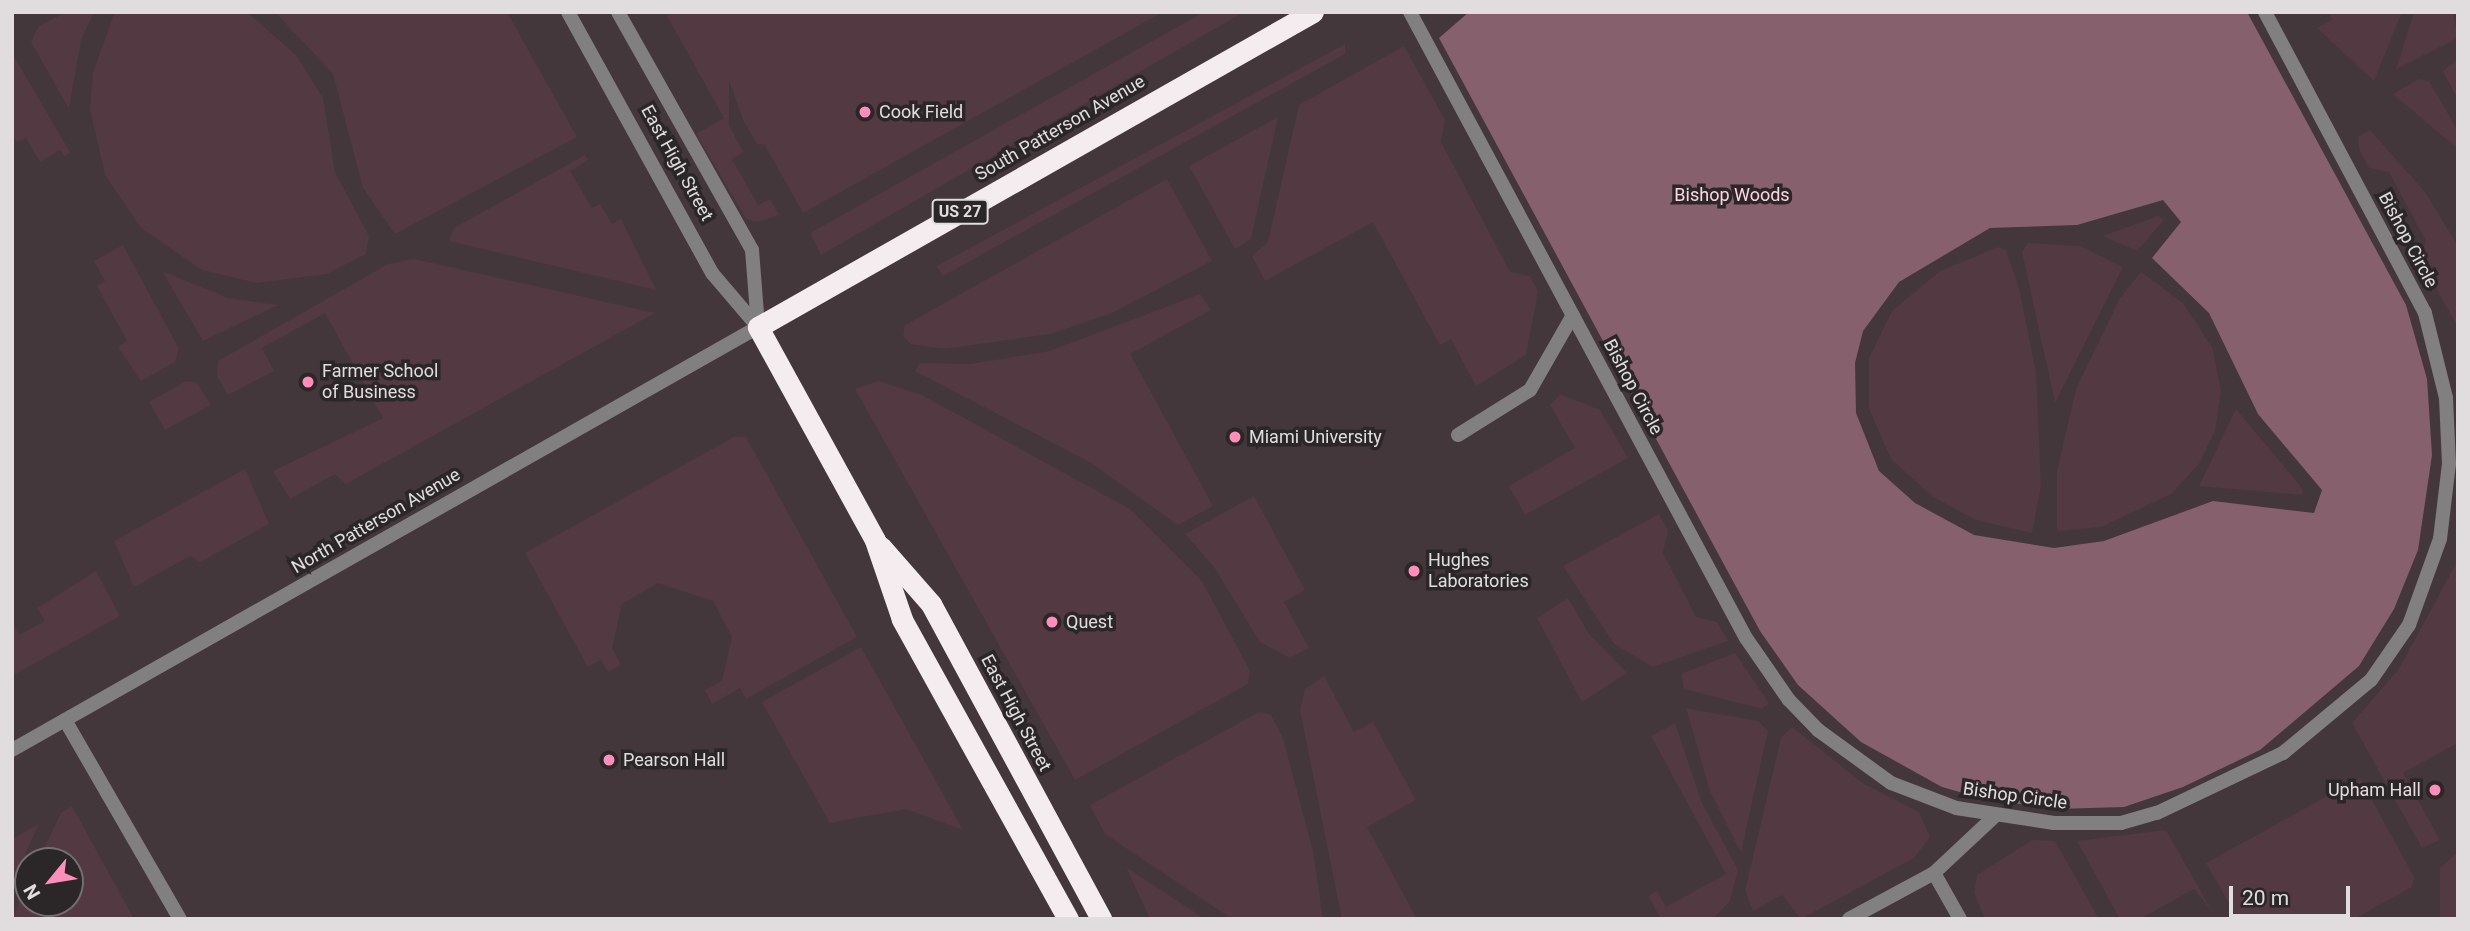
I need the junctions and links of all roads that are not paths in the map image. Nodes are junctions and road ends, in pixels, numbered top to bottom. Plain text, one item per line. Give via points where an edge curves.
1 (568, 12) edge
2 (618, 12) edge
3 (1313, 12) edge
4 (1410, 12) edge
5 (2265, 12) edge
6 (1573, 315) junction
7 (758, 327) junction
8 (1458, 435) dead end
9 (875, 540) junction
10 (65, 720) junction
11 (12, 750) edge
12 (1996, 815) junction
13 (1934, 873) junction
14 (180, 919) edge
15 (1068, 919) edge
16 (1101, 919) edge
17 (1850, 919) edge
18 (1960, 919) edge

1 - 7 street, East High Street via 712,273
2 - 7 street, East High Street via 752,250
3 - 7 highway, South Patterson Avenue / US 27
4 - 6 street, Bishop Circle
5 - 12 street, Bishop Circle via 2426,313 2446,398 2449,464 2434,558 2409,625 2371,680 2283,753 2221,788 2121,823
6 - 8 street via 1530,390
6 - 12 street, Bishop Circle via 1746,638 1789,700 1818,730 1891,783 1956,808
7 - 9 highway, East High Street
7 - 10 street, North Patterson Avenue
9 - 15 highway, East High Street via 902,619
9 - 16 highway, East High Street via 931,604
10 - 11 street, North Patterson Avenue
10 - 14 street
12 - 13 street
13 - 17 street
13 - 18 street

